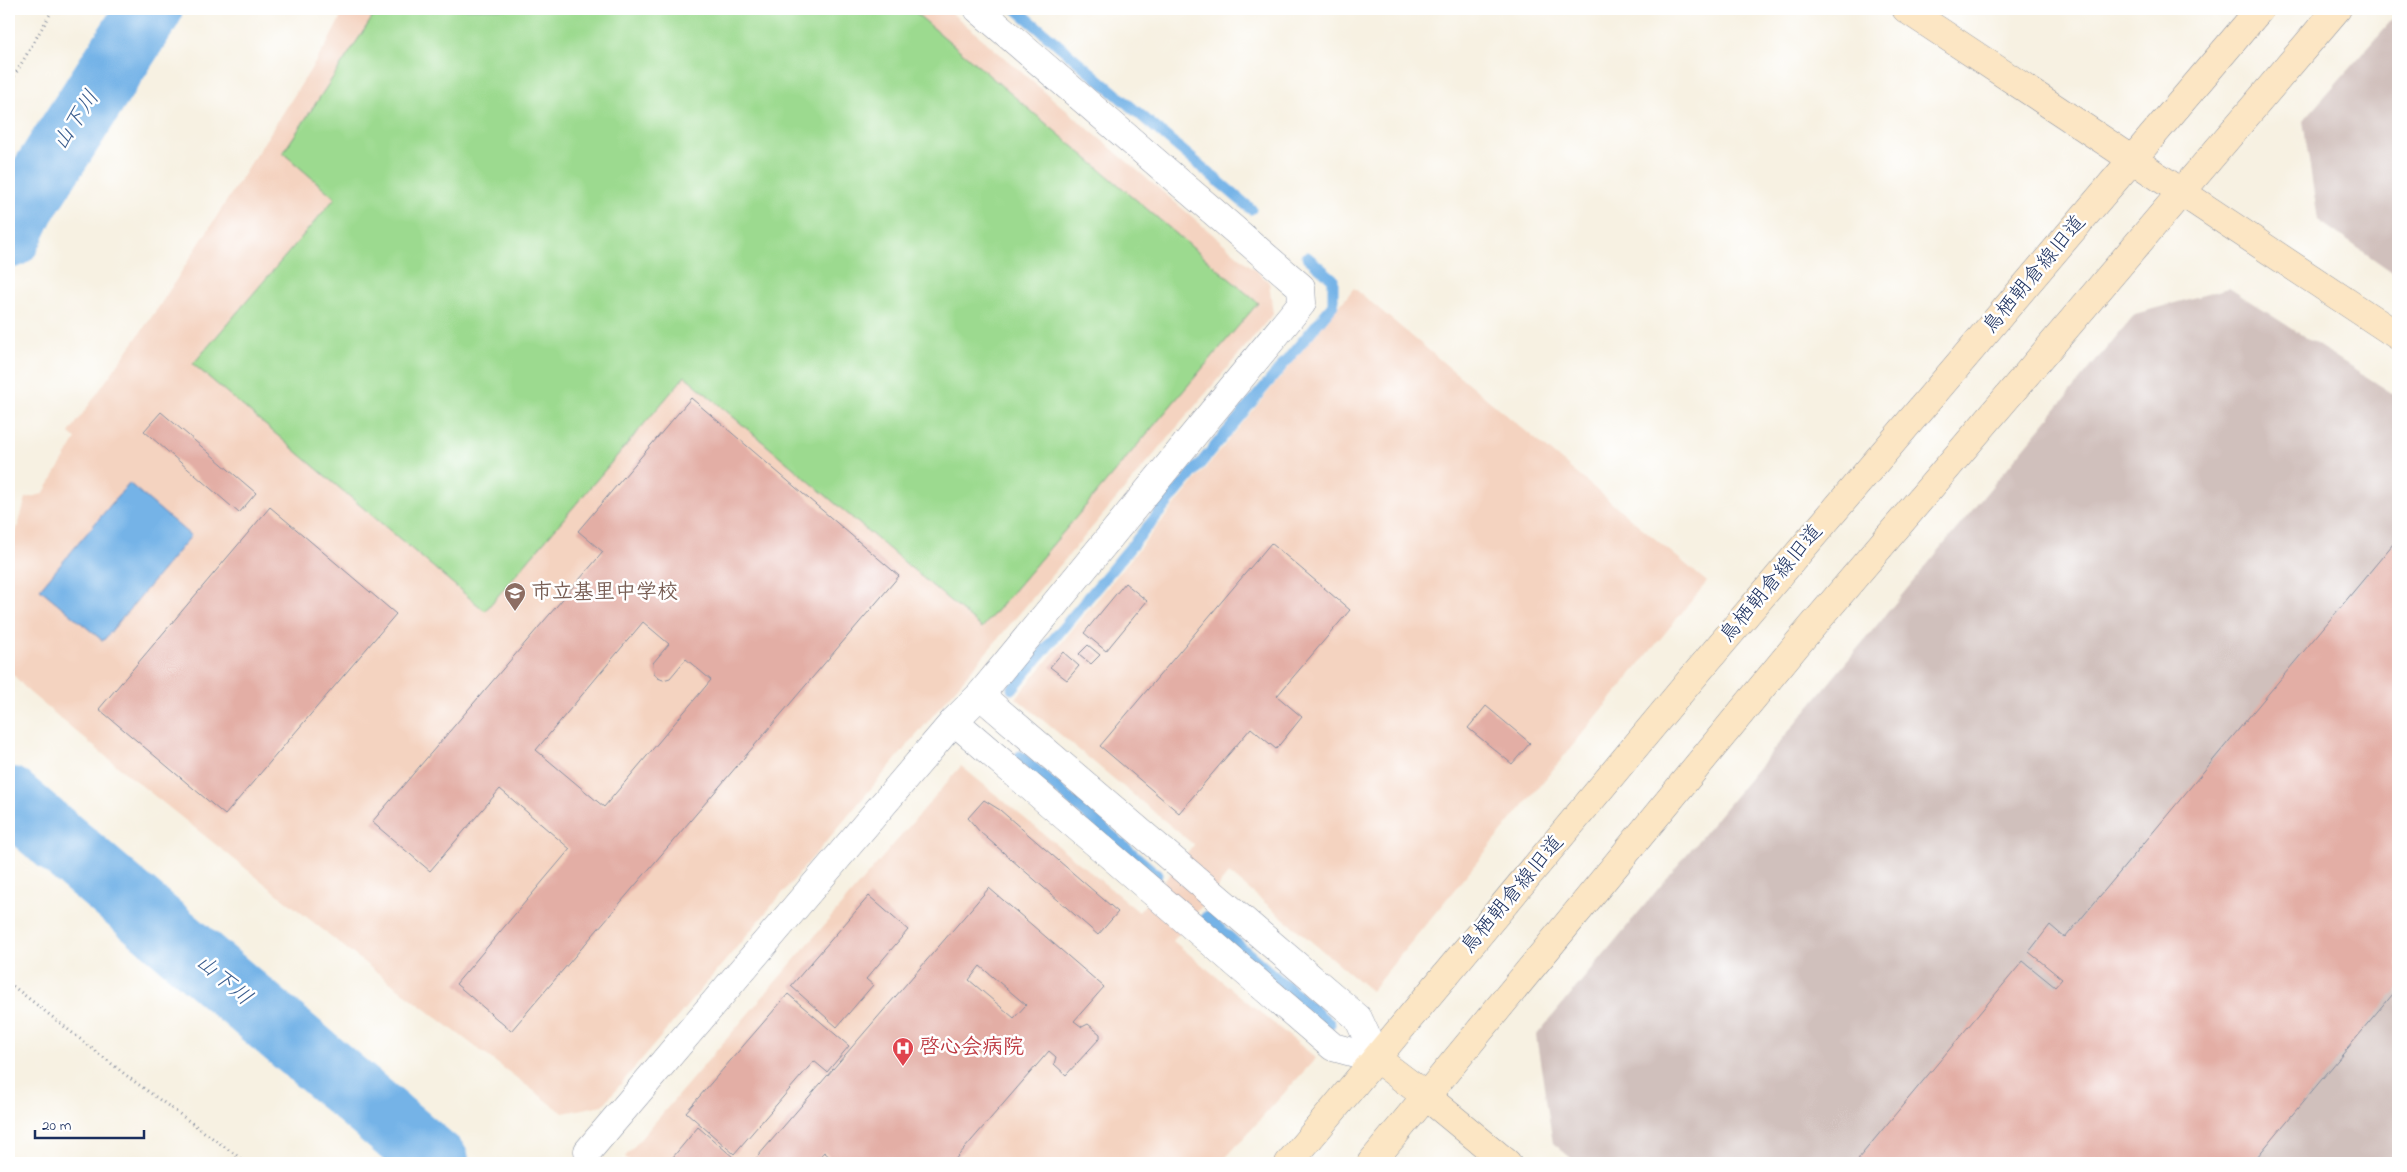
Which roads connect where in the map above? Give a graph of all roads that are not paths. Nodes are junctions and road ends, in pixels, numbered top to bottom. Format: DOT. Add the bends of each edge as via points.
graph roads {
  1 [pos="978,9"];
  2 [pos="1906,9"];
  3 [pos="2260,9"];
  4 [pos="2336,9"];
  5 [pos="2132,160"];
  6 [pos="2180,191"];
  7 [pos="2398,336"];
  8 [pos="980,695"];
  9 [pos="954,721"];
  10 [pos="1377,1059"];
  11 [pos="1427,1097"];
  12 [pos="588,1151"];
  13 [pos="1289,1163"];
  14 [pos="1371,1163"];
  15 [pos="1507,1163"];
  1 -- 8 [label="street" via="1301,287 1302,303"];
  2 -- 5 [label="street"];
  3 -- 5 [label="street, 鳥栖朝倉線旧道"];
  4 -- 6 [label="street"];
  5 -- 6 [label="street"];
  5 -- 10 [label="street, 鳥栖朝倉線旧道" via="1689,682"];
  6 -- 7 [label="street"];
  6 -- 11 [label="street" via="1798,642"];
  8 -- 9 [label="street"];
  8 -- 10 [label="street" via="1358,1018"];
  9 -- 10 [label="street" via="1333,1047"];
  9 -- 12 [label="street"];
  10 -- 11 [label="street"];
  10 -- 13 [label="street, 鳥栖朝倉線旧道"];
  11 -- 14 [label="street"];
  11 -- 15 [label="street"];
}
